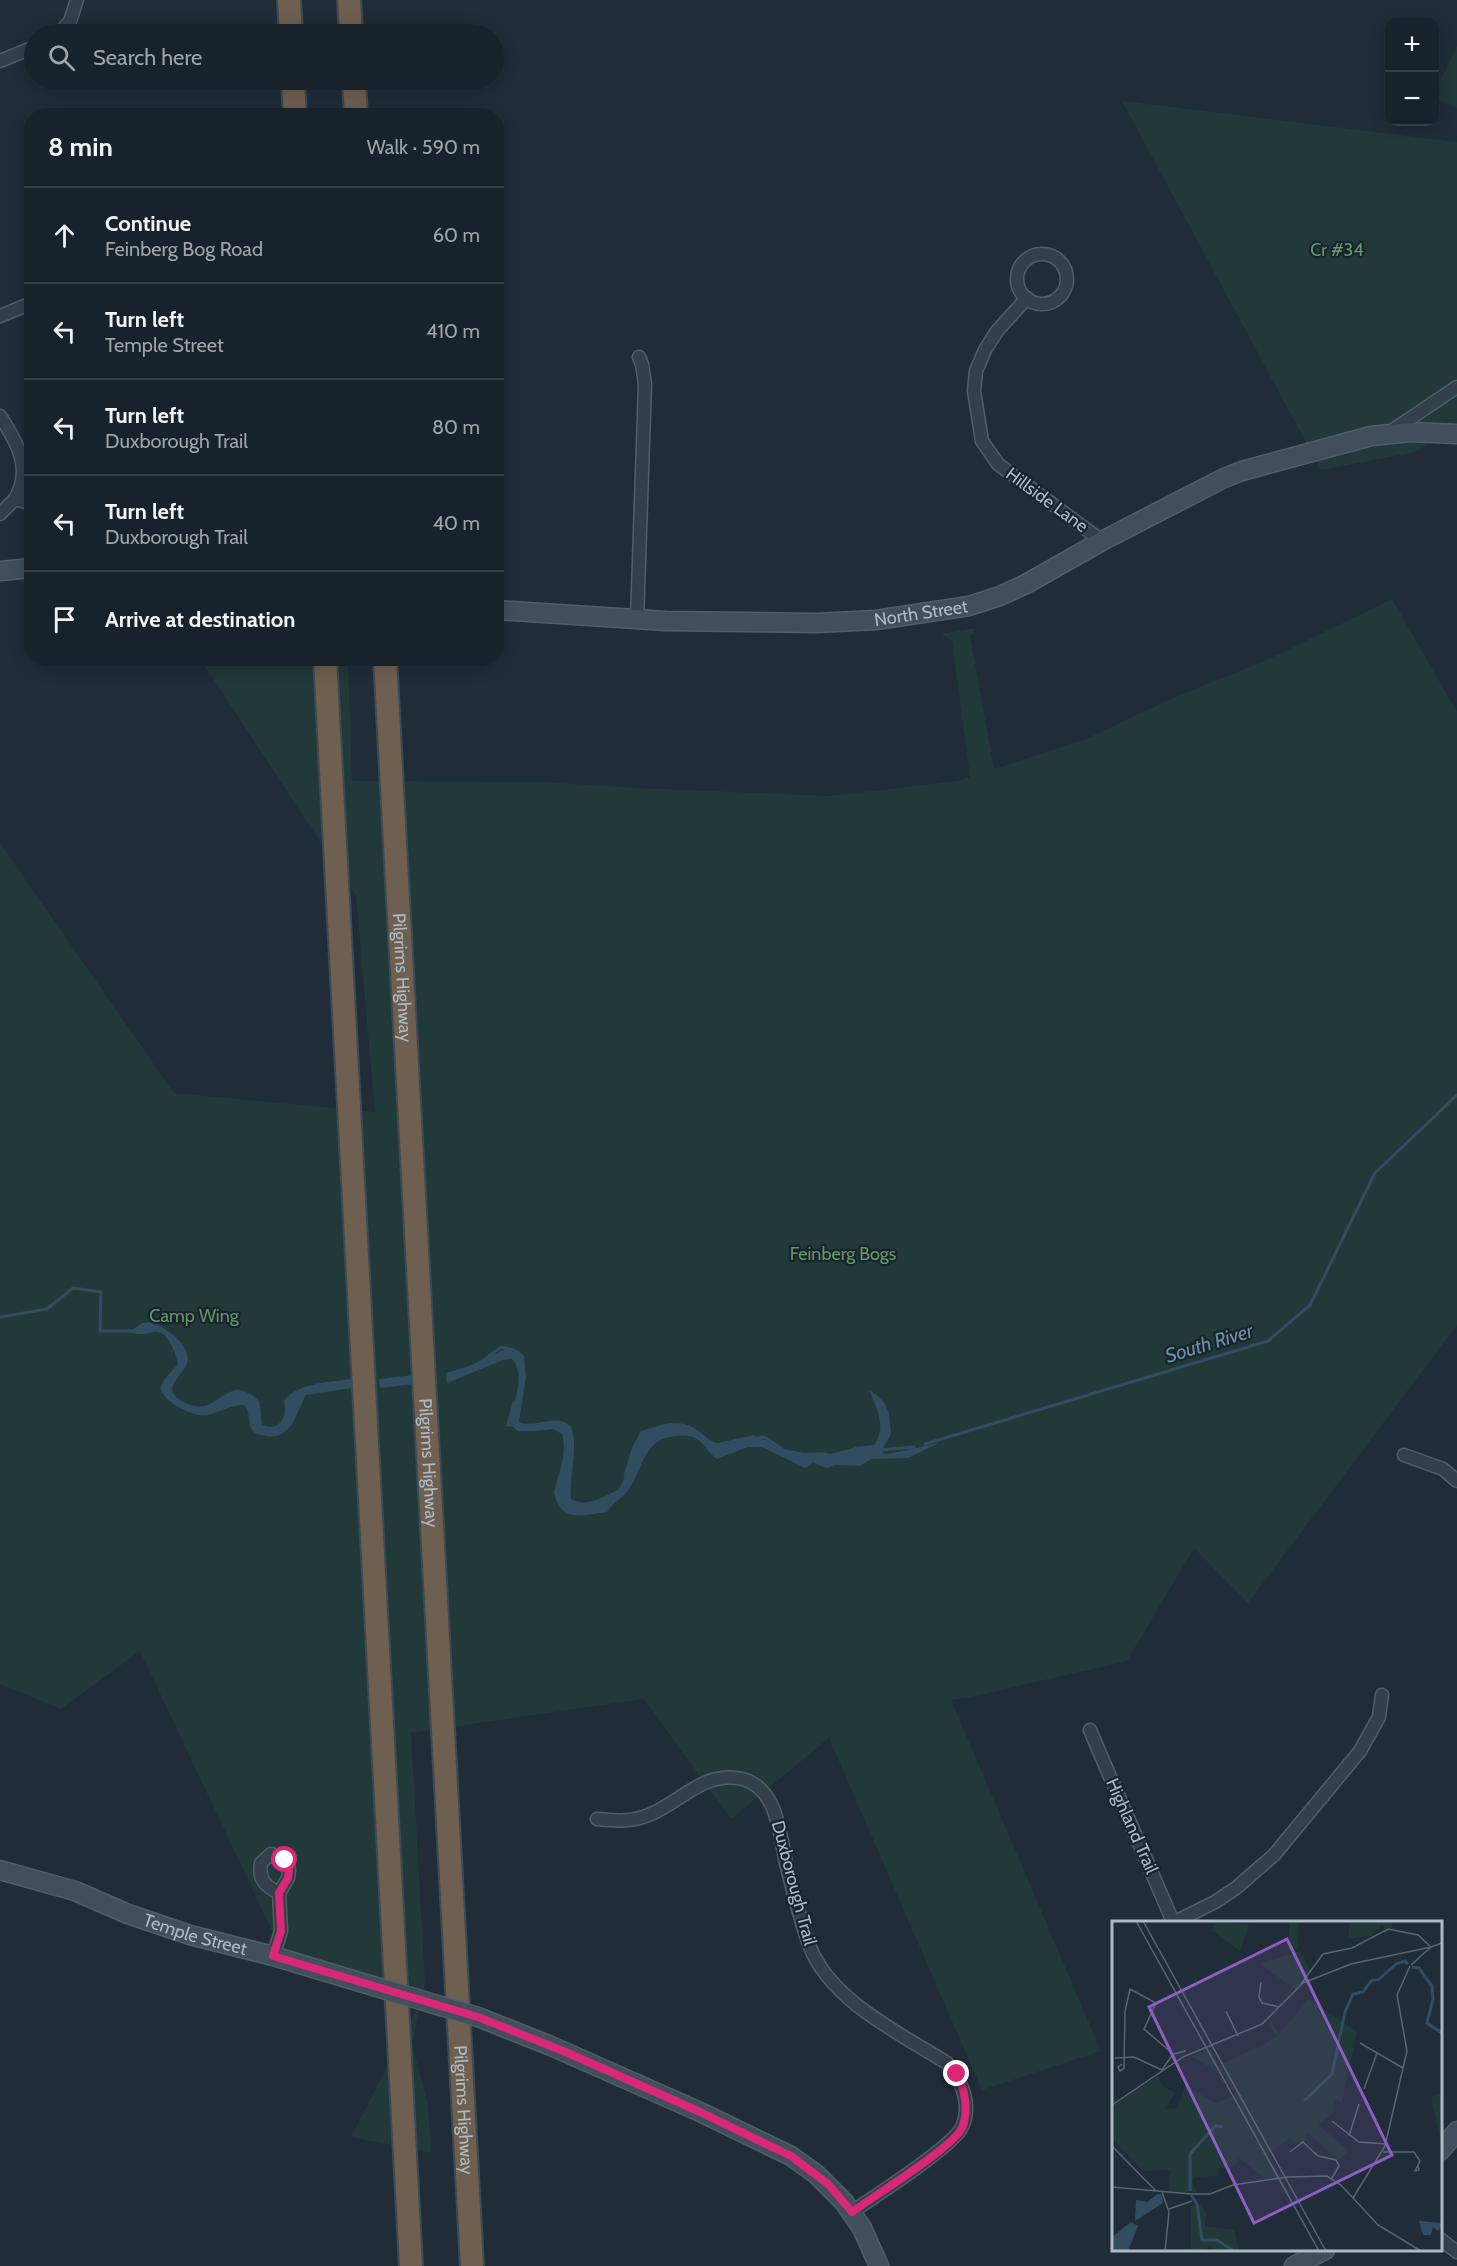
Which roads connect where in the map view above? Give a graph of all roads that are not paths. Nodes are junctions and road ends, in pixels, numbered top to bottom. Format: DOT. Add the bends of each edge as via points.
graph roads {
  1 [pos="76,0"];
  2 [pos="289,0"];
  3 [pos="349,0"];
  4 [pos="67,24"];
  5 [pos="290,24"];
  6 [pos="350,24"];
  7 [pos="24,51"];
  8 [pos="0,61"];
  9 [pos="294,90"];
  10 [pos="355,90"];
  11 [pos="295,108"];
  12 [pos="356,108"];
  13 [pos="1027,298"];
  14 [pos="24,306"];
  15 [pos="0,316"];
  16 [pos="639,357"];
  17 [pos="1457,387"];
  18 [pos="0,416"];
  19 [pos="1389,433"];
  20 [pos="1457,434"];
  21 [pos="15,499"];
  22 [pos="24,502"];
  23 [pos="0,514"];
  24 [pos="1102,541"];
  25 [pos="24,569"];
  26 [pos="0,571"];
  27 [pos="504,611"];
  28 [pos="637,620"];
  29 [pos="325,666"];
  30 [pos="385,666"];
  31 [pos="1404,1455"];
  32 [pos="1457,1481"];
  33 [pos="1382,1695"];
  34 [pos="1090,1730"];
  35 [pos="597,1819"];
  36 [pos="0,1870"];
  37 [pos="279,1893"];
  38 [pos="1173,1921"];
  39 [pos="1178,1921"];
  40 [pos="273,1956"];
  41 [pos="852,2212"];
  42 [pos="1442,2241"];
  43 [pos="1323,2251"];
  44 [pos="1457,2252"];
  45 [pos="411,2266"];
  46 [pos="472,2266"];
  47 [pos="879,2266"];
  48 [pos="1294,2266"];
  1 -- 4 [label="street"];
  2 -- 5 [label="highway"];
  3 -- 6 [label="highway"];
  7 -- 8 [label="street"];
  9 -- 11 [label="highway"];
  10 -- 12 [label="highway"];
  13 -- 13 [label="street" via="1019,288 1017,275 1023,263 1033,255 1046,254 1058,259 1066,269 1068,282 1062,294 1052,302 1039,304"];
  13 -- 24 [label="street, Hillside Lane" via="997,331 976,371 976,415 982,441 998,464"];
  14 -- 15 [label="street"];
  16 -- 28 [label="street" via="645,384"];
  17 -- 19 [label="street"];
  18 -- 21 [label="street" via="15,440 24,467"];
  19 -- 20 [label="street, North Street"];
  19 -- 24 [label="street, North Street" via="1311,451 1224,478"];
  21 -- 22 [label="street"];
  21 -- 23 [label="street"];
  24 -- 28 [label="street, North Street" via="1013,591 960,607 895,618 836,622"];
  25 -- 26 [label="street"];
  27 -- 28 [label="street, North Street"];
  29 -- 45 [label="highway"];
  30 -- 46 [label="highway, Pilgrims Highway"];
  31 -- 32 [label="street" via="1443,1469"];
  33 -- 39 [label="street" via="1379,1717 1360,1751 1274,1855 1236,1888"];
  34 -- 38 [label="street, Highland Trail"];
  35 -- 41 [label="street, Duxborough Trail" via="621,1821 641,1817 719,1778 750,1781 765,1796 778,1822 802,1921 824,1971 852,2000 947,2063 957,2074 965,2108 961,2129 955,2137"];
  36 -- 40 [label="street, Temple Street" via="75,1892 190,1935"];
  37 -- 40 [label="street" via="281,1931"];
  40 -- 41 [label="street, Temple Street, bridge" via="478,2017 568,2053 776,2148 816,2174"];
  41 -- 47 [label="street, Temple Street"];
  42 -- 44 [label="street"];
  43 -- 48 [label="street"];
}
